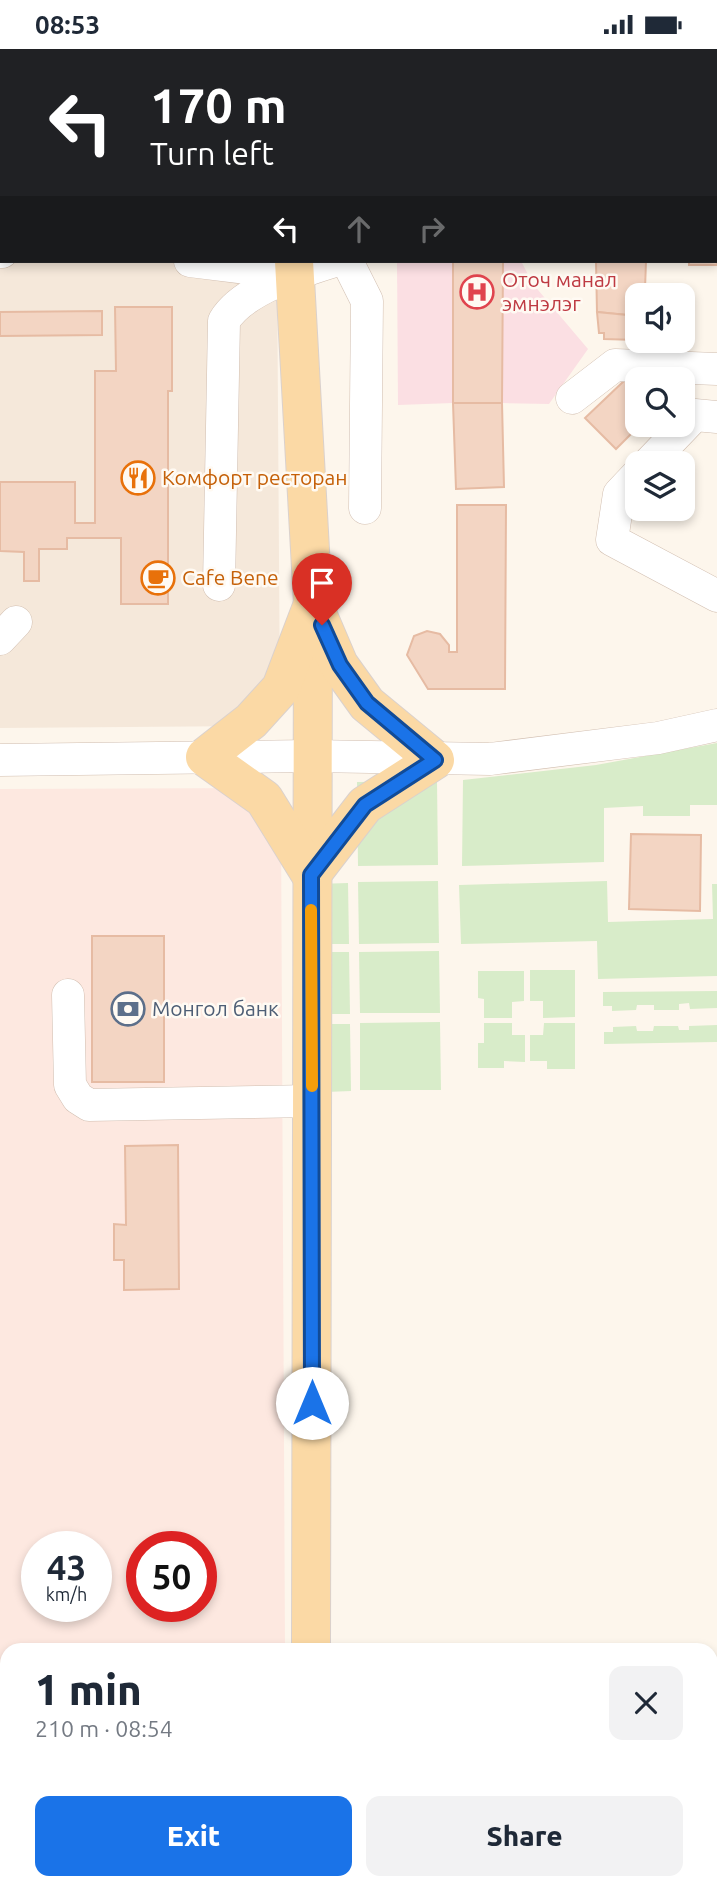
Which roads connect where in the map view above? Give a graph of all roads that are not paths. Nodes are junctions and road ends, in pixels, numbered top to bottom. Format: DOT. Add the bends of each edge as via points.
graph roads {
  1 [pos="225,263"];
  2 [pos="321,263"];
  3 [pos="348,263"];
  4 [pos="294,267"];
  5 [pos="717,369"];
  6 [pos="572,398"];
  7 [pos="717,417"];
  8 [pos="660,451"];
  9 [pos="625,488"];
  10 [pos="365,508"];
  11 [pos="219,585"];
  12 [pos="717,596"];
  13 [pos="313,604"];
  14 [pos="717,725"];
  15 [pos="311,756"];
  16 [pos="205,757"];
  17 [pos="0,759"];
  18 [pos="435,760"];
  19 [pos="311,875"];
  20 [pos="68,995"];
  21 [pos="312,1101"];
  22 [pos="311,1643"];
  1 -- 4 [label="street"];
  2 -- 4 [label="street"];
  3 -- 10 [label="street" via="367,301"];
  4 -- 11 [label="street" via="231,309 224,321"];
  4 -- 13 [label="main road"];
  5 -- 6 [label="street" via="615,365"];
  7 -- 8 [label="street" via="695,415"];
  9 -- 12 [label="street" via="619,494 612,540"];
  13 -- 15 [label="main road"];
  13 -- 16 [label="main road" via="281,688 251,721"];
  13 -- 18 [label="main road" via="340,665 367,703"];
  14 -- 18 [label="street" via="658,738 516,756"];
  15 -- 16 [label="street"];
  15 -- 18 [label="street"];
  15 -- 19 [label="main road"];
  16 -- 17 [label="street"];
  16 -- 19 [label="main road" via="264,799"];
  18 -- 19 [label="main road" via="365,805"];
  19 -- 21 [label="main road"];
  20 -- 21 [label="street" via="70,1084 89,1105"];
  21 -- 22 [label="main road"];
}
